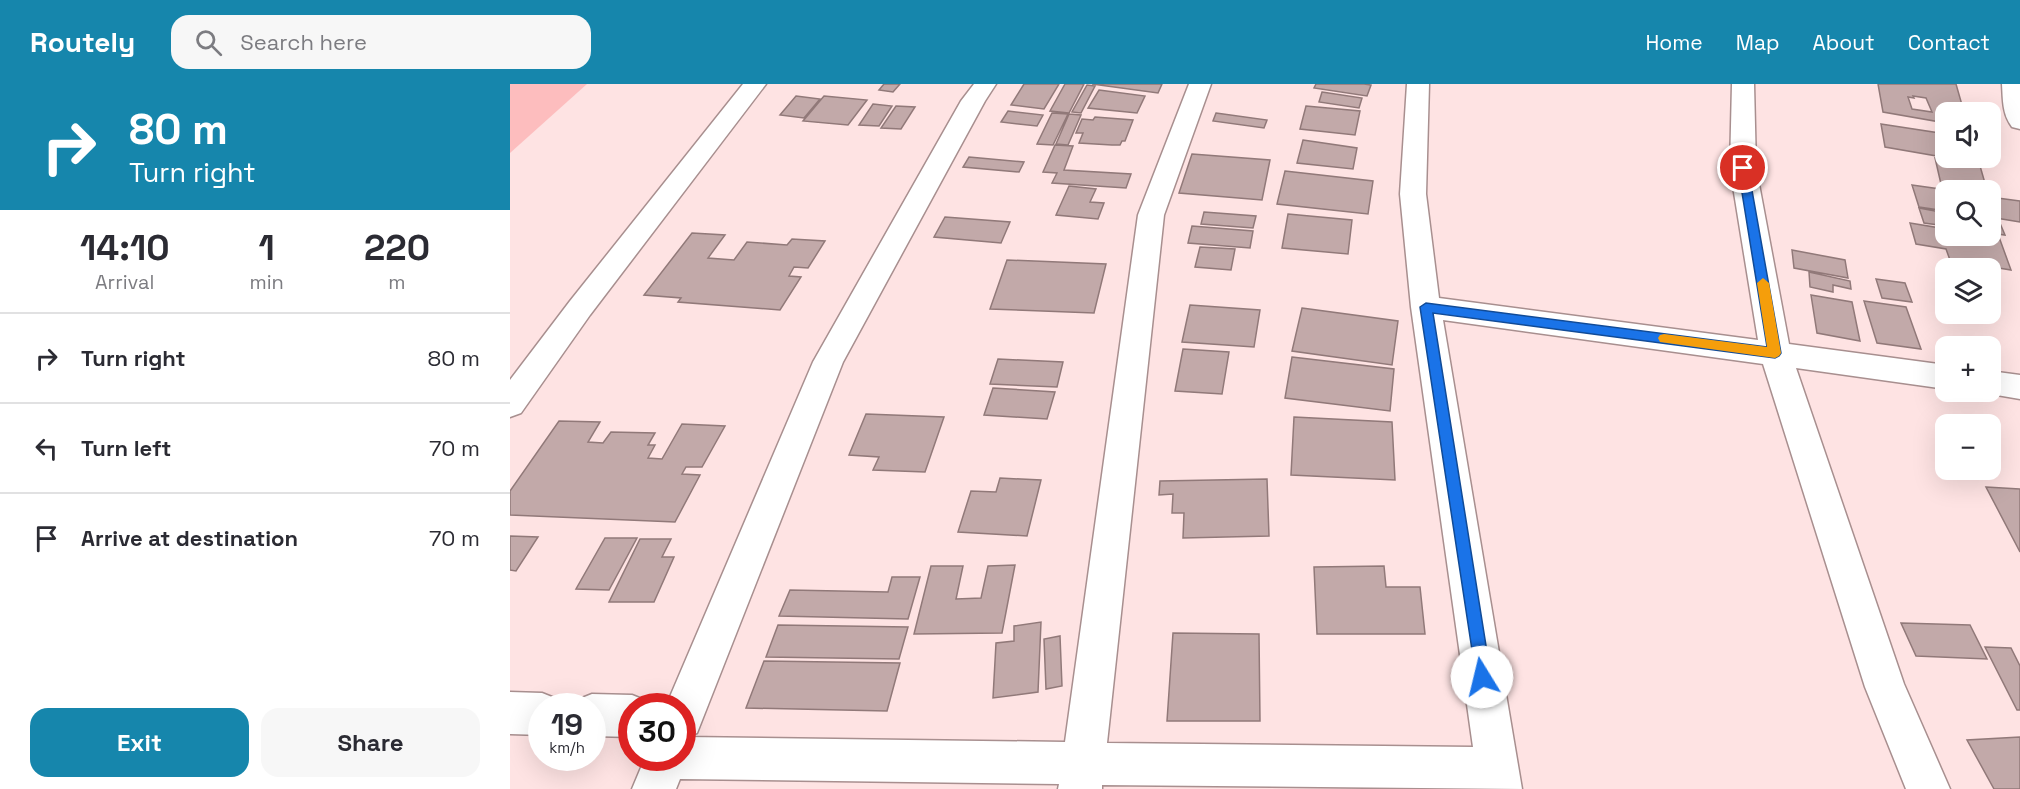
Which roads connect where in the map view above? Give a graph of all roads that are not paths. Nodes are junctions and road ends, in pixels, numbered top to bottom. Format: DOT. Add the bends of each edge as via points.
graph roads {
  1 [pos="755,84"];
  2 [pos="985,84"];
  3 [pos="1200,84"];
  4 [pos="1418,84"];
  5 [pos="1743,84"];
  6 [pos="2013,84"];
  7 [pos="2020,122"];
  8 [pos="1426,307"];
  9 [pos="1775,353"];
  10 [pos="1935,375"];
  11 [pos="2001,384"];
  12 [pos="2020,387"];
  13 [pos="510,404"];
  14 [pos="693,693"];
  15 [pos="510,713"];
  16 [pos="528,714"];
  17 [pos="696,759"];
  18 [pos="661,771"];
  19 [pos="1081,776"];
  20 [pos="1498,779"];
  21 [pos="654,789"];
  22 [pos="1928,789"];
  1 -- 13 [label="street"];
  2 -- 14 [label="street" via="828,362"];
  3 -- 19 [label="street" via="1151,215"];
  4 -- 8 [label="street" via="1413,194"];
  5 -- 9 [label="street" via="1743,168"];
  6 -- 7 [label="street"];
  8 -- 9 [label="street"];
  8 -- 20 [label="street"];
  9 -- 10 [label="street"];
  9 -- 22 [label="street" via="1886,687"];
  11 -- 12 [label="street"];
  15 -- 16 [label="street"];
  17 -- 19 [label="street"];
  18 -- 21 [label="street"];
  19 -- 20 [label="street"];
}
